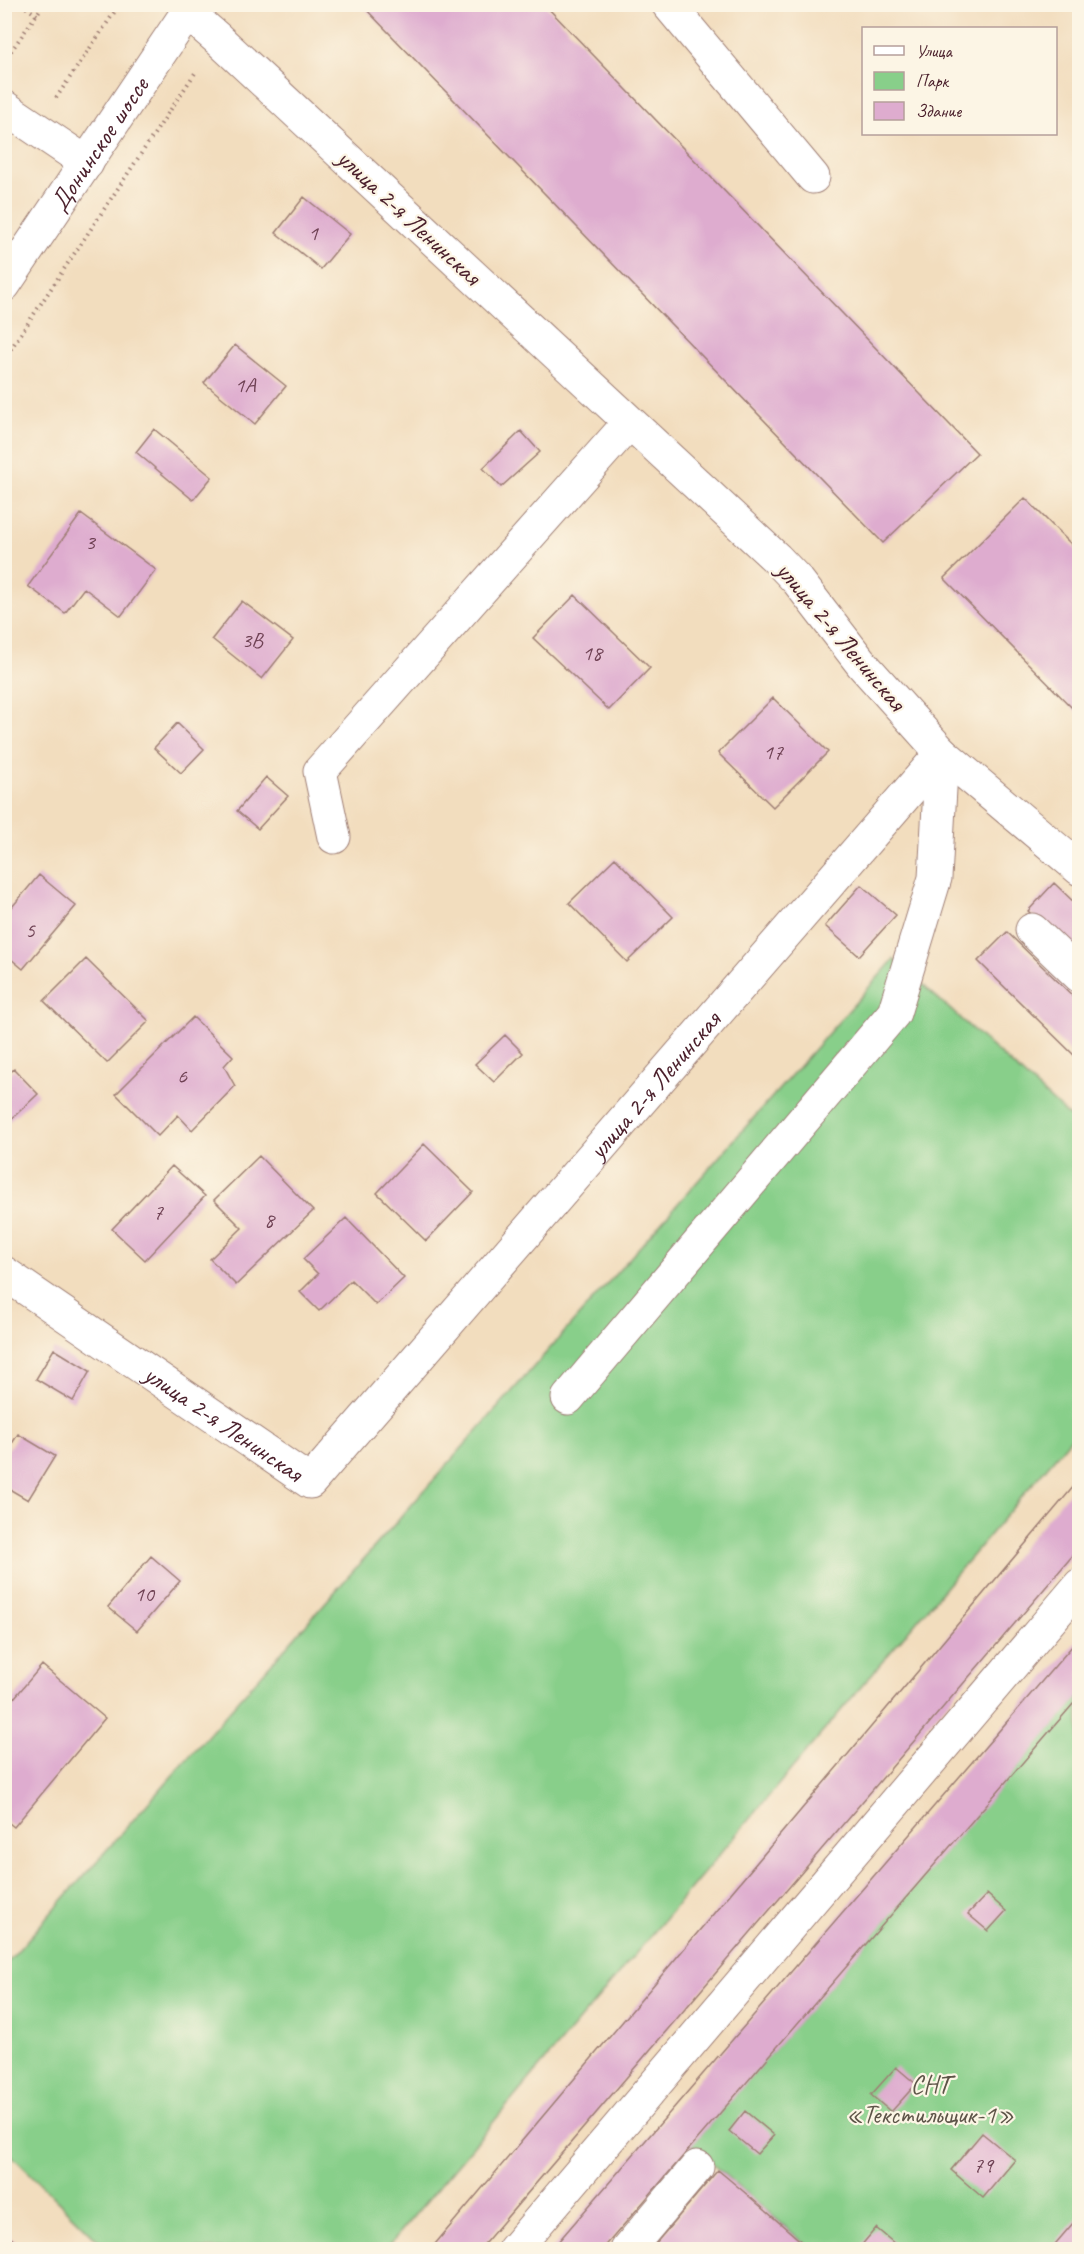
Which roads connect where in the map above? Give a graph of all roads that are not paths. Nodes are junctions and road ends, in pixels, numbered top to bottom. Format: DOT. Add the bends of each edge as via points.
graph roads {
  1 [pos="668,4"];
  2 [pos="191,9"];
  3 [pos="4,107"];
  4 [pos="87,163"];
  5 [pos="813,177"];
  6 [pos="4,285"];
  7 [pos="629,423"];
  8 [pos="942,753"];
  9 [pos="334,837"];
  10 [pos="1080,869"];
  11 [pos="1032,930"];
  12 [pos="1080,976"];
  13 [pos="4,1273"];
  14 [pos="568,1398"];
  15 [pos="1080,1585"];
  16 [pos="697,2167"];
  17 [pos="514,2250"];
  18 [pos="627,2250"];
  1 -- 5 [label="street"];
  2 -- 4 [label="street, Донинское шоссе"];
  2 -- 7 [label="street, улица 2-я Ленинская" via="218,39"];
  3 -- 4 [label="street"];
  4 -- 6 [label="street, Донинское шоссе"];
  7 -- 8 [label="street, улица 2-я Ленинская" via="798,581 862,664"];
  7 -- 9 [label="street" via="320,771"];
  8 -- 10 [label="street"];
  8 -- 13 [label="street, улица 2-я Ленинская" via="310,1482"];
  8 -- 14 [label="street" via="935,878 894,1013"];
  11 -- 12 [label="street"];
  15 -- 17 [label="street"];
  16 -- 18 [label="street"];
}
